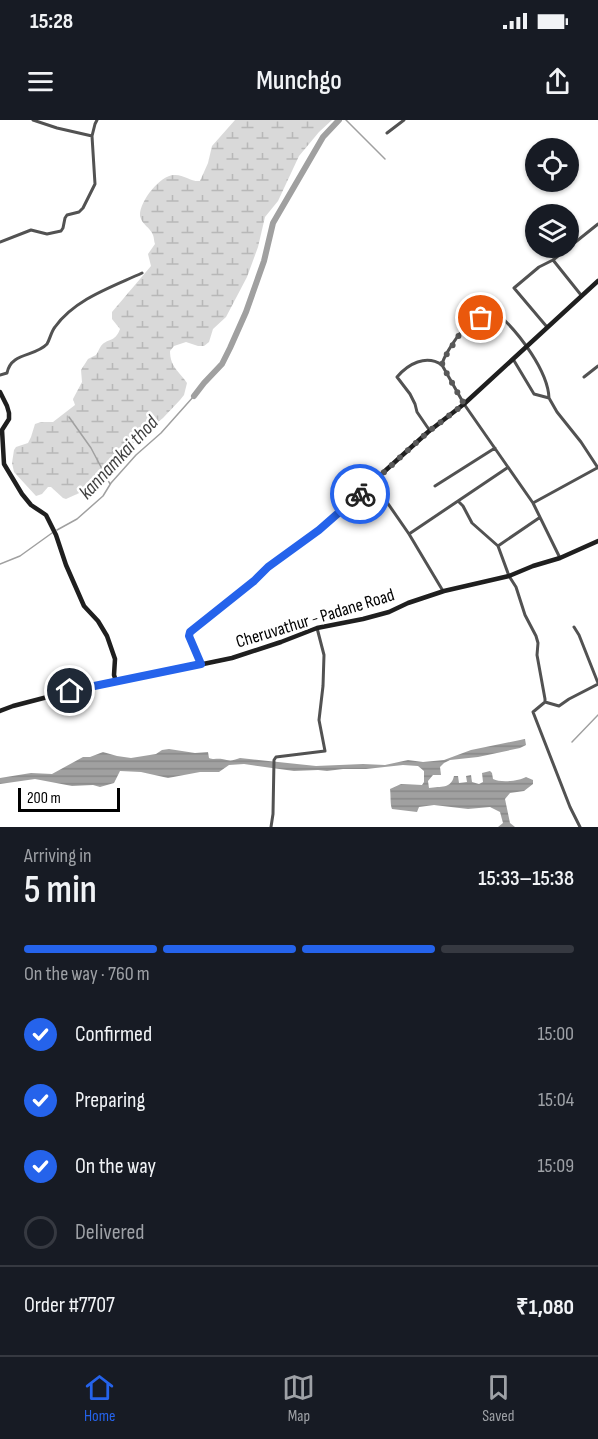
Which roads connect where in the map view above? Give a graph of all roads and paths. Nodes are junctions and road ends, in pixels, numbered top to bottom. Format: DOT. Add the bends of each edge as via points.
graph roads {
  1 [pos="33,120"];
  2 [pos="97,120"];
  3 [pos="404,120"];
  4 [pos="387,133"];
  5 [pos="92,136"];
  6 [pos="598,224"];
  7 [pos="0,242"];
  8 [pos="553,260"];
  9 [pos="142,273"];
  10 [pos="598,281"];
  11 [pos="582,295"];
  12 [pos="547,327"];
  13 [pos="526,347"];
  14 [pos="513,359"];
  15 [pos="442,365"];
  16 [pos="598,366"];
  17 [pos="0,375"];
  18 [pos="584,377"];
  19 [pos="0,392"];
  20 [pos="549,398"];
  21 [pos="464,404"];
  22 [pos="430,431"];
  23 [pos="2,443"];
  24 [pos="495,448"];
  25 [pos="507,468"];
  26 [pos="598,468"];
  27 [pos="373,482"];
  28 [pos="435,486"];
  29 [pos="458,501"];
  30 [pos="533,503"];
  31 [pos="539,518"];
  32 [pos="410,534"];
  33 [pos="598,542"];
  34 [pos="498,546"];
  35 [pos="560,558"];
  36 [pos="509,576"];
  37 [pos="444,591"];
  38 [pos="574,627"];
  39 [pos="317,628"];
  40 [pos="201,664"];
  41 [pos="116,681"];
  42 [pos="598,684"];
  43 [pos="544,702"];
  44 [pos="0,711"];
  45 [pos="271,827"];
  46 [pos="580,827"];
  1 -- 5 [label="street"];
  2 -- 5 [label="street"];
  3 -- 4 [label="street"];
  5 -- 7 [label="street" via="95,184 83,208 67,215 62,231 47,234 31,230"];
  6 -- 8 [label="street"];
  8 -- 11 [label="street"];
  8 -- 12 [label="street" via="513,288"];
  9 -- 17 [label="street" via="85,300 64,316 47,343 16,359 7,373"];
  10 -- 11 [label="street"];
  11 -- 12 [label="street"];
  12 -- 13 [label="street"];
  13 -- 14 [label="street"];
  13 -- 15 [label="street" via="496,315 465,326"];
  13 -- 20 [label="street" via="537,361"];
  14 -- 20 [label="street" via="534,394"];
  14 -- 21 [label="street"];
  15 -- 21 [label="street"];
  15 -- 22 [label="street" via="422,360 397,377"];
  16 -- 18 [label="street"];
  19 -- 23 [label="street" via="9,413"];
  20 -- 26 [label="street"];
  21 -- 22 [label="street"];
  21 -- 24 [label="street"];
  22 -- 27 [label="street"];
  23 -- 41 [label="street" via="7,471 22,494 46,515 84,606 107,636 115,659"];
  24 -- 25 [label="street"];
  24 -- 28 [label="street"];
  25 -- 29 [label="street"];
  25 -- 30 [label="street"];
  26 -- 30 [label="street"];
  27 -- 32 [label="street"];
  27 -- 40 [label="street" via="190,632"];
  29 -- 32 [label="street"];
  29 -- 34 [label="street" via="472,524"];
  30 -- 31 [label="street"];
  31 -- 34 [label="street"];
  31 -- 35 [label="street"];
  32 -- 37 [label="street"];
  33 -- 35 [label="street, Cheruvathur - Padane Road"];
  34 -- 36 [label="street"];
  35 -- 36 [label="street, Cheruvathur - Padane Road"];
  36 -- 37 [label="street, Cheruvathur - Padane Road"];
  36 -- 43 [label="street" via="538,643"];
  37 -- 39 [label="street, Cheruvathur - Padane Road" via="389,612"];
  38 -- 42 [label="street"];
  39 -- 40 [label="street, Cheruvathur - Padane Road" via="258,650"];
  39 -- 45 [label="street" via="324,655 319,720 325,751 278,756 274,760"];
  40 -- 41 [label="street, Cheruvathur - Padane Road"];
  41 -- 44 [label="street, Cheruvathur - Padane Road"];
  42 -- 43 [label="street" via="562,705"];
  43 -- 46 [label="street" via="533,712"];
}
